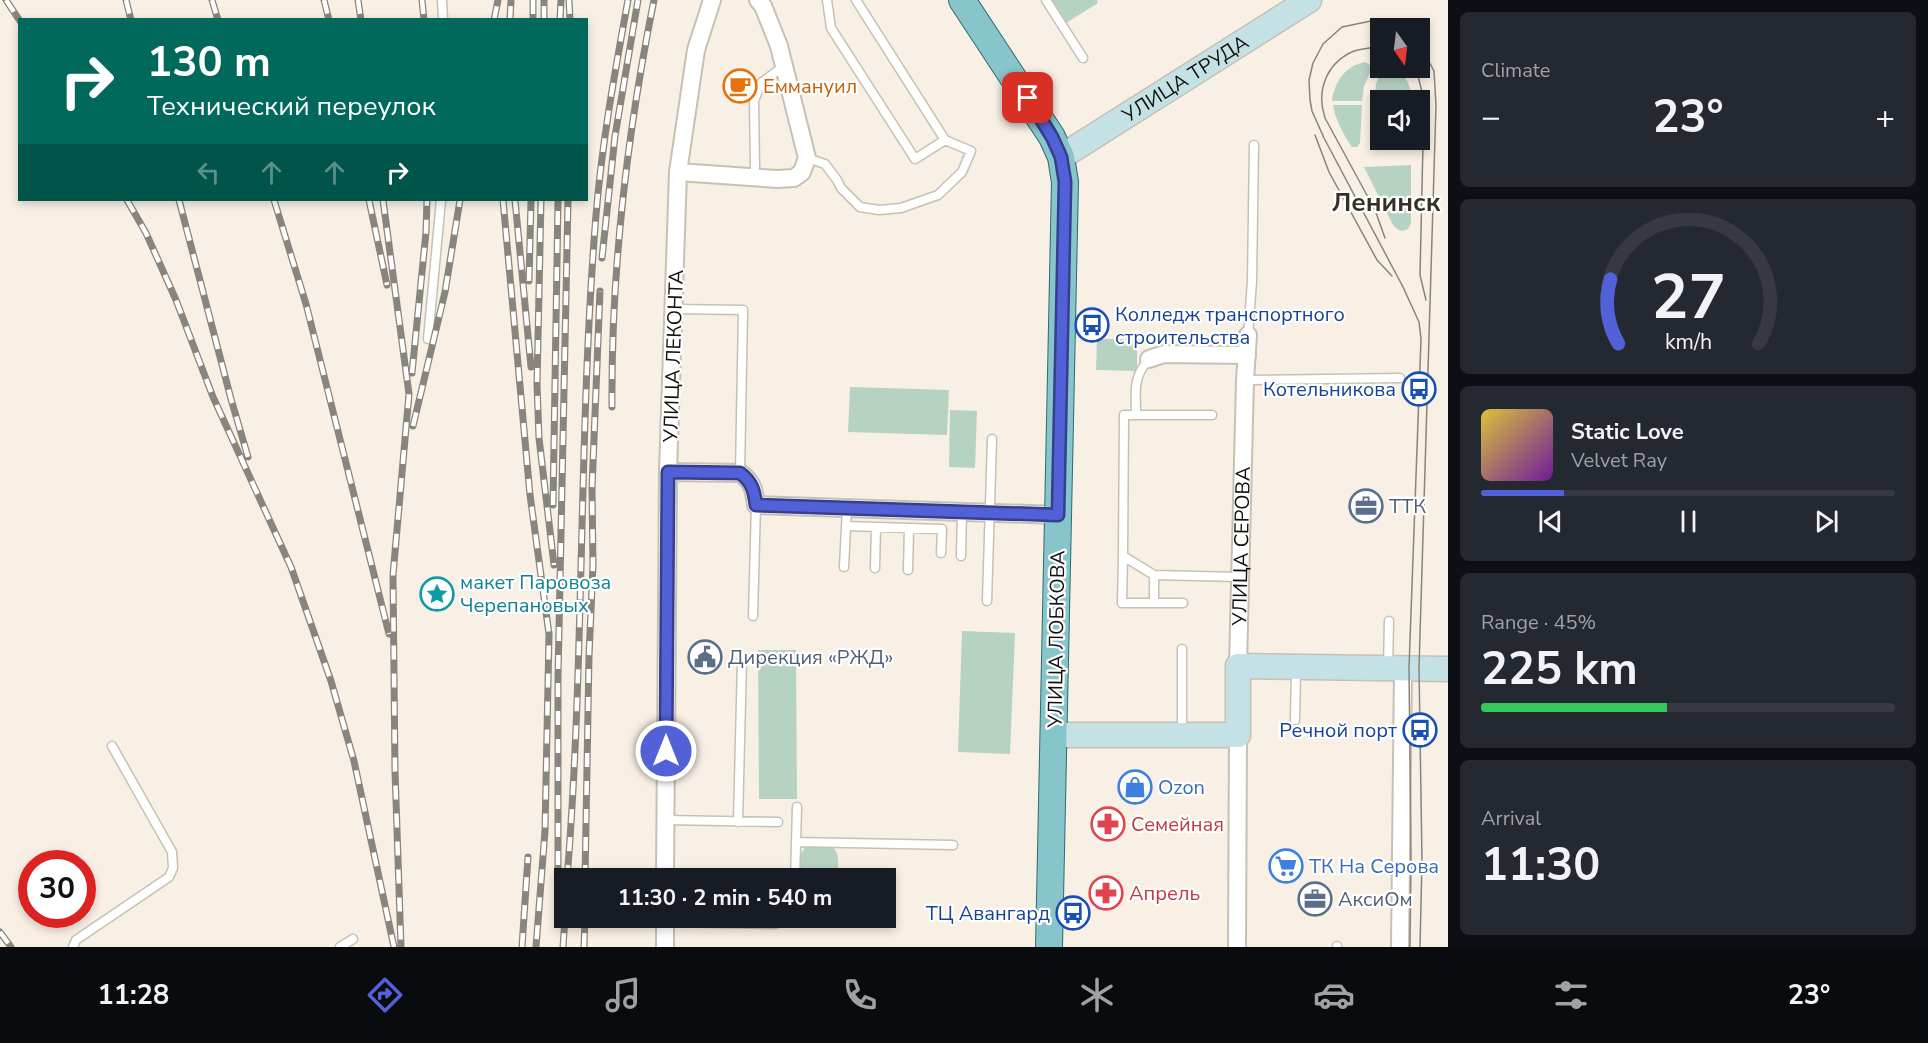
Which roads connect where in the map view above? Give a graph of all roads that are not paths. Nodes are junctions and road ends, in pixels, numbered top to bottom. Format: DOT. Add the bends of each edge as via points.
graph roads {
  1 [pos="442,0"];
  2 [pos="712,0"];
  3 [pos="827,0"];
  4 [pos="856,0"];
  5 [pos="962,0"];
  6 [pos="1046,0"];
  7 [pos="1309,0"];
  8 [pos="765,2"];
  9 [pos="443,18"];
  10 [pos="1083,58"];
  11 [pos="784,66"];
  12 [pos="945,140"];
  13 [pos="1254,145"];
  14 [pos="1061,157"];
  15 [pos="807,158"];
  16 [pos="679,164"];
  17 [pos="753,177"];
  18 [pos="441,201"];
  19 [pos="675,309"];
  20 [pos="1248,335"];
  21 [pos="428,339"];
  22 [pos="1246,355"];
  23 [pos="1149,359"];
  24 [pos="1400,378"];
  25 [pos="1245,380"];
  26 [pos="1136,415"];
  27 [pos="1212,415"];
  28 [pos="992,439"];
  29 [pos="668,472"];
  30 [pos="740,473"];
  31 [pos="756,505"];
  32 [pos="847,508"];
  33 [pos="962,511"];
  34 [pos="990,512"];
  35 [pos="1058,515"];
  36 [pos="846,526"];
  37 [pos="876,527"];
  38 [pos="909,528"];
  39 [pos="941,553"];
  40 [pos="961,556"];
  41 [pos="1123,556"];
  42 [pos="844,567"];
  43 [pos="875,568"];
  44 [pos="908,570"];
  45 [pos="1154,575"];
  46 [pos="1239,578"];
  47 [pos="987,601"];
  48 [pos="1154,603"];
  49 [pos="1183,603"];
  50 [pos="753,616"];
  51 [pos="1389,621"];
  52 [pos="1182,649"];
  53 [pos="742,660"];
  54 [pos="1238,666"];
  55 [pos="1296,667"];
  56 [pos="1396,668"];
  57 [pos="1448,669"];
  58 [pos="1295,720"];
  59 [pos="1055,735"];
  60 [pos="1182,735"];
  61 [pos="1238,735"];
  62 [pos="112,746"];
  63 [pos="797,807"];
  64 [pos="665,820"];
  65 [pos="738,822"];
  66 [pos="778,822"];
  67 [pos="796,842"];
  68 [pos="953,845"];
  69 [pos="665,868"];
  70 [pos="795,868"];
  71 [pos="665,928"];
  72 [pos="353,939"];
  73 [pos="73,947"];
  74 [pos="340,947"];
  75 [pos="665,947"];
  76 [pos="1049,947"];
  77 [pos="1238,947"];
  78 [pos="1400,947"];
  1 -- 9 [label="lane"];
  2 -- 16 [label="street, УЛИЦА ЛЕКОНТА" via="696,50"];
  3 -- 12 [label="lane" via="831,28 915,159"];
  4 -- 12 [label="lane"];
  5 -- 14 [label="main road, УЛИЦА ЛОБКОВА" via="1041,118"];
  6 -- 10 [label="lane"];
  7 -- 14 [label="street, УЛИЦА ТРУДА"];
  8 -- 11 [label="street"];
  11 -- 15 [label="street"];
  11 -- 17 [label="lane" via="760,83 754,101"];
  12 -- 15 [label="lane" via="971,151 962,172 938,195 901,208 860,207 825,164"];
  13 -- 20 [label="lane, УЛИЦА СЕРОВА"];
  14 -- 35 [label="main road, УЛИЦА ЛОБКОВА" via="1065,214"];
  15 -- 17 [label="street" via="802,172 794,178"];
  16 -- 17 [label="street"];
  16 -- 19 [label="street, УЛИЦА ЛЕКОНТА"];
  18 -- 21 [label="lane"];
  19 -- 29 [label="street, УЛИЦА ЛЕКОНТА"];
  19 -- 30 [label="lane" via="743,310"];
  20 -- 22 [label="street, УЛИЦА СЕРОВА"];
  22 -- 23 [label="street" via="1164,354"];
  22 -- 25 [label="street, УЛИЦА СЕРОВА"];
  23 -- 26 [label="lane" via="1136,379"];
  24 -- 25 [label="lane"];
  25 -- 46 [label="street, УЛИЦА СЕРОВА"];
  26 -- 27 [label="lane"];
  26 -- 41 [label="lane" via="1124,415"];
  28 -- 34 [label="lane"];
  29 -- 30 [label="street"];
  29 -- 64 [label="street, УЛИЦА ЛЕКОНТА"];
  30 -- 31 [label="street" via="754,487"];
  31 -- 32 [label="street"];
  31 -- 50 [label="lane"];
  32 -- 33 [label="street"];
  32 -- 36 [label="lane"];
  33 -- 34 [label="street"];
  33 -- 40 [label="lane"];
  34 -- 35 [label="street"];
  34 -- 47 [label="lane"];
  35 -- 59 [label="main road, УЛИЦА ЛОБКОВА"];
  36 -- 37 [label="lane"];
  36 -- 42 [label="lane"];
  37 -- 38 [label="lane"];
  37 -- 43 [label="lane"];
  38 -- 39 [label="lane" via="942,529"];
  38 -- 44 [label="lane"];
  41 -- 45 [label="lane"];
  41 -- 48 [label="lane" via="1122,603"];
  45 -- 46 [label="lane"];
  45 -- 48 [label="lane"];
  46 -- 54 [label="street, УЛИЦА СЕРОВА"];
  48 -- 49 [label="lane"];
  51 -- 56 [label="lane"];
  52 -- 60 [label="lane"];
  53 -- 65 [label="lane"];
  54 -- 55 [label="street"];
  54 -- 61 [label="street, УЛИЦА СЕРОВА"];
  55 -- 56 [label="street"];
  55 -- 58 [label="lane"];
  56 -- 57 [label="street"];
  56 -- 78 [label="street"];
  59 -- 60 [label="street"];
  59 -- 76 [label="main road, УЛИЦА ЛОБКОВА"];
  60 -- 61 [label="street"];
  61 -- 77 [label="street, УЛИЦА СЕРОВА"];
  62 -- 73 [label="lane" via="172,852 173,867 169,877 76,940"];
  63 -- 67 [label="lane"];
  64 -- 65 [label="lane"];
  64 -- 69 [label="street, УЛИЦА ЛЕКОНТА"];
  65 -- 66 [label="lane"];
  67 -- 68 [label="lane"];
  67 -- 70 [label="lane"];
  71 -- 75 [label="street"];
  72 -- 74 [label="lane"];
}
